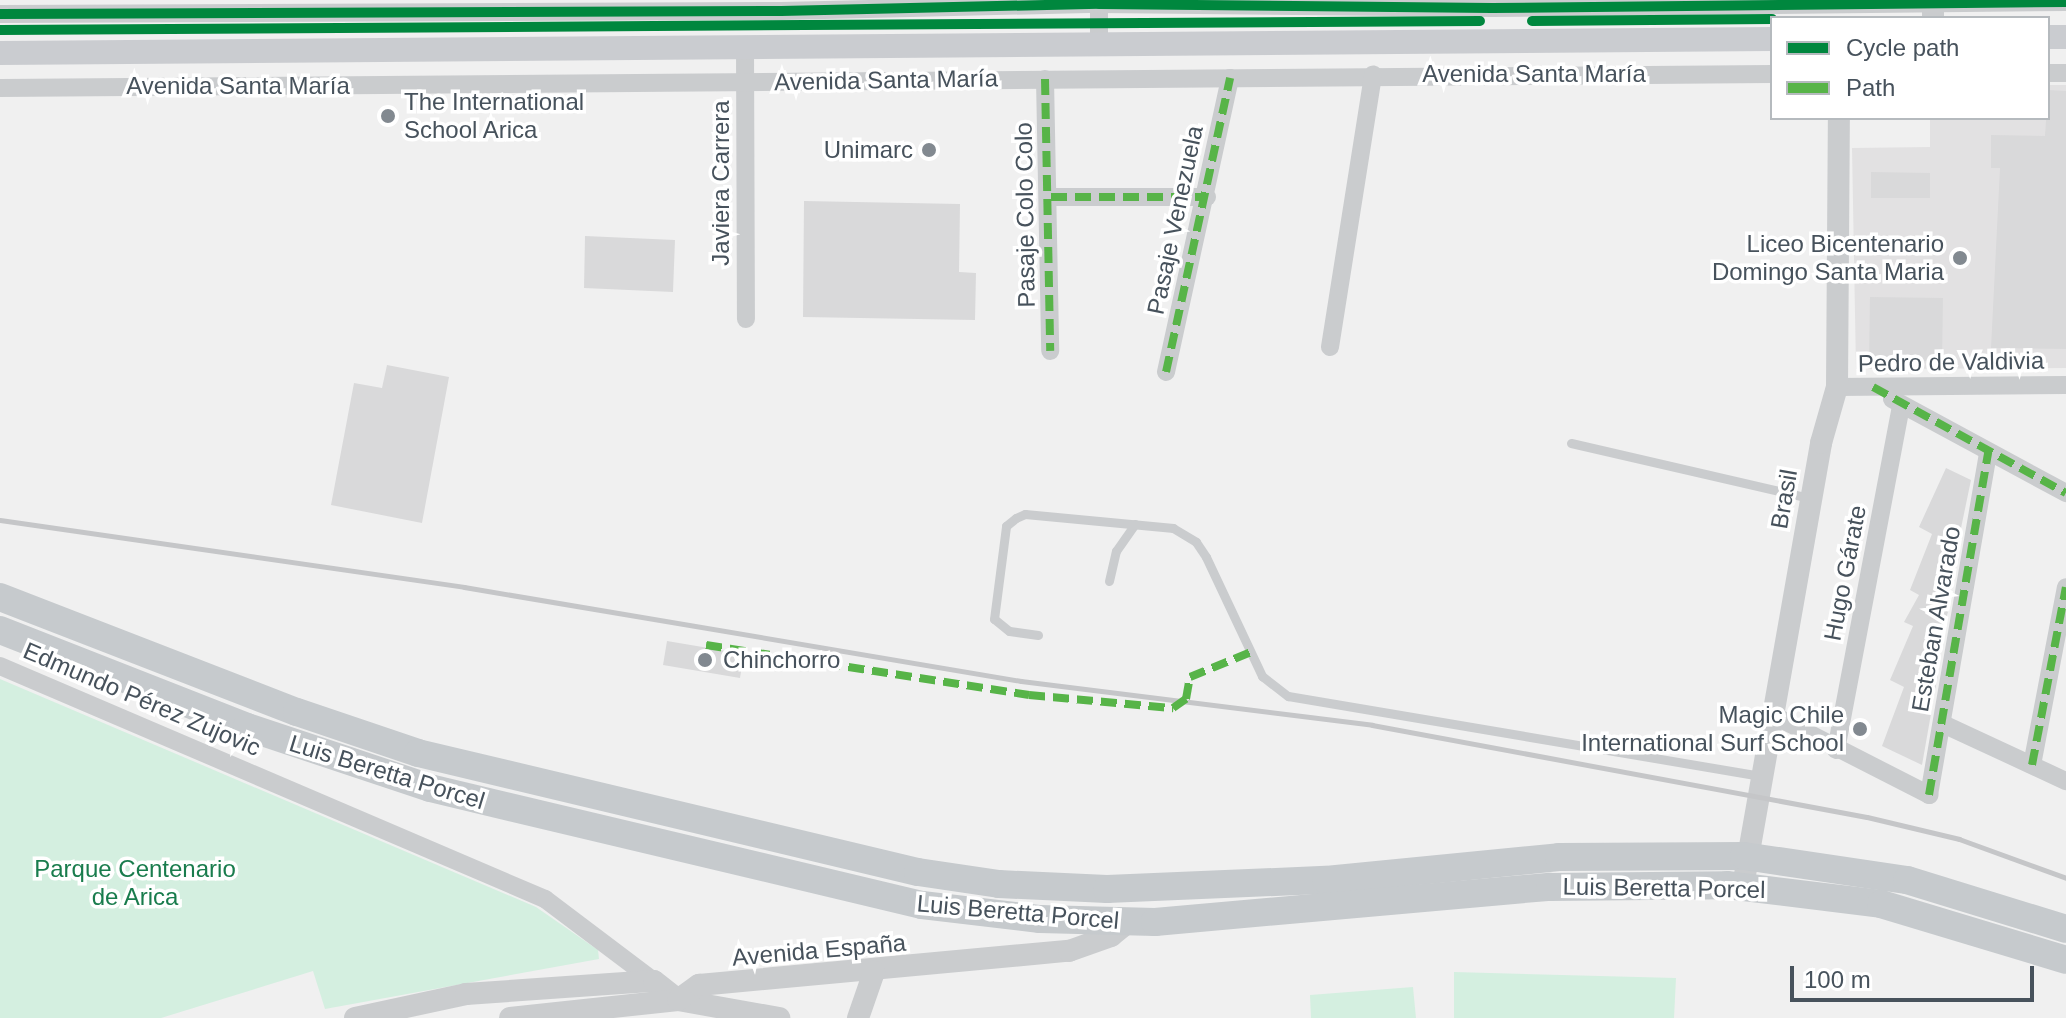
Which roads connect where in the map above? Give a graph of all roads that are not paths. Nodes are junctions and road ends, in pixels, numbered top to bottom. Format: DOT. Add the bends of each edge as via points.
graph roads {
  1 [pos="1099,2"];
  2 [pos="1747,2"];
  3 [pos="1875,2"];
  4 [pos="2066,2"];
  5 [pos="1355,3"];
  6 [pos="1492,4"];
  7 [pos="711,5"];
  8 [pos="781,5"];
  9 [pos="313,7"];
  10 [pos="1933,7"];
  11 [pos="0,14"];
  12 [pos="1770,39"];
  13 [pos="1099,43"];
  14 [pos="745,47"];
  15 [pos="0,53"];
  16 [pos="1373,74"];
  17 [pos="1770,74"];
  18 [pos="1230,78"];
  19 [pos="1045,79"];
  20 [pos="745,82"];
  21 [pos="0,88"];
  22 [pos="1839,120"];
  23 [pos="1051,197"];
  24 [pos="1207,197"];
  25 [pos="746,319"];
  26 [pos="1330,347"];
  27 [pos="1050,351"];
  28 [pos="1166,372"];
  29 [pos="2066,385"];
  30 [pos="1837,387"];
  31 [pos="1873,387"];
  32 [pos="1901,405"];
  33 [pos="1571,443"];
  34 [pos="1988,452"];
  35 [pos="2066,493"];
  36 [pos="1811,499"];
  37 [pos="1135,524"];
  38 [pos="1109,581"];
  39 [pos="2066,587"];
  40 [pos="3,606"];
  41 [pos="0,630"];
  42 [pos="1038,635"];
  43 [pos="0,666"];
  44 [pos="1771,714"];
  45 [pos="1943,724"];
  46 [pos="1836,750"];
  47 [pos="2032,765"];
  48 [pos="1759,776"];
  49 [pos="2066,781"];
  50 [pos="1744,856"];
  51 [pos="1743,886"];
  52 [pos="1128,922"];
  53 [pos="2066,929"];
  54 [pos="2066,960"];
  55 [pos="633,963"];
  56 [pos="874,972"];
  57 [pos="654,981"];
  58 [pos="613,985"];
  59 [pos="678,1000"];
  60 [pos="355,1018"];
  61 [pos="510,1018"];
  62 [pos="779,1018"];
  63 [pos="858,1018"];
  1 -- 5 [label="street"];
  1 -- 8 [label="street"];
  1 -- 13 [label="street"];
  2 -- 3 [label="street"];
  2 -- 6 [label="street"];
  3 -- 10 [label="street"];
  4 -- 10 [label="street"];
  5 -- 6 [label="street"];
  7 -- 8 [label="street"];
  7 -- 9 [label="street"];
  9 -- 11 [label="street"];
  12 -- 13 [label="main road, Avenida Santa María"];
  13 -- 14 [label="main road, Avenida Santa María"];
  14 -- 15 [label="main road, Avenida Santa María"];
  14 -- 20 [label="street, Javiera Carrera"];
  16 -- 17 [label="street, Avenida Santa María"];
  16 -- 18 [label="street, Avenida Santa María"];
  16 -- 26 [label="street"];
  18 -- 19 [label="street, Avenida Santa María"];
  18 -- 24 [label="street, Pasaje Venezuela"];
  19 -- 20 [label="street, Avenida Santa María"];
  19 -- 23 [label="street, Pasaje Colo Colo"];
  20 -- 21 [label="street, Avenida Santa María"];
  20 -- 25 [label="street, Javiera Carrera"];
  22 -- 30 [label="street, Brasil"];
  23 -- 24 [label="street"];
  23 -- 27 [label="street, Pasaje Colo Colo"];
  24 -- 28 [label="street, Pasaje Venezuela"];
  29 -- 31 [label="street, Pedro de Valdivia"];
  30 -- 31 [label="street, Pedro de Valdivia"];
  30 -- 36 [label="street, Brasil"];
  31 -- 32 [label="street"];
  32 -- 34 [label="street"];
  32 -- 46 [label="street, Hugo Gárate"];
  33 -- 36 [label="lane"];
  34 -- 35 [label="street"];
  34 -- 45 [label="street, Esteban Alvarado"];
  36 -- 44 [label="street, Brasil"];
  37 -- 38 [label="lane" via="1116,551"];
  37 -- 42 [label="lane" via="1025,514 1006,526 994,619 1009,631"];
  37 -- 48 [label="lane" via="1173,528 1196,542 1262,676 1288,696"];
  39 -- 47 [label="street"];
  40 -- 50 [label="main road, Luis Beretta Porcel" via="418,753 810,850 946,877 1067,889 1177,887 1326,880 1559,857"];
  41 -- 52 [label="main road, Luis Beretta Porcel" via="303,747 530,815 922,905 1040,919"];
  43 -- 55 [label="street, Edmundo Pérez Zujovic" via="545,899"];
  44 -- 46 [label="street"];
  44 -- 48 [label="street, Brasil"];
  45 -- 46 [label="street, Esteban Alvarado" via="1929,795"];
  45 -- 47 [label="street"];
  47 -- 49 [label="street"];
  48 -- 50 [label="street, Brasil"];
  50 -- 51 [label="street, Brasil"];
  50 -- 53 [label="main road, Luis Beretta Porcel" via="1882,875"];
  51 -- 52 [label="main road, Luis Beretta Porcel" via="1550,887"];
  51 -- 54 [label="main road, Luis Beretta Porcel" via="1912,911"];
  52 -- 56 [label="street, Avenida España" via="1111,936 1069,951"];
  55 -- 57 [label="street, Edmundo Pérez Zujovic"];
  55 -- 58 [label="street" via="631,973"];
  56 -- 59 [label="street, Avenida España" via="699,985"];
  56 -- 63 [label="street"];
  57 -- 58 [label="street"];
  57 -- 59 [label="street, Edmundo Pérez Zujovic"];
  58 -- 60 [label="street" via="466,994"];
  59 -- 61 [label="street, Avenida España"];
  59 -- 62 [label="street, Edmundo Pérez Zujovic"];
}
